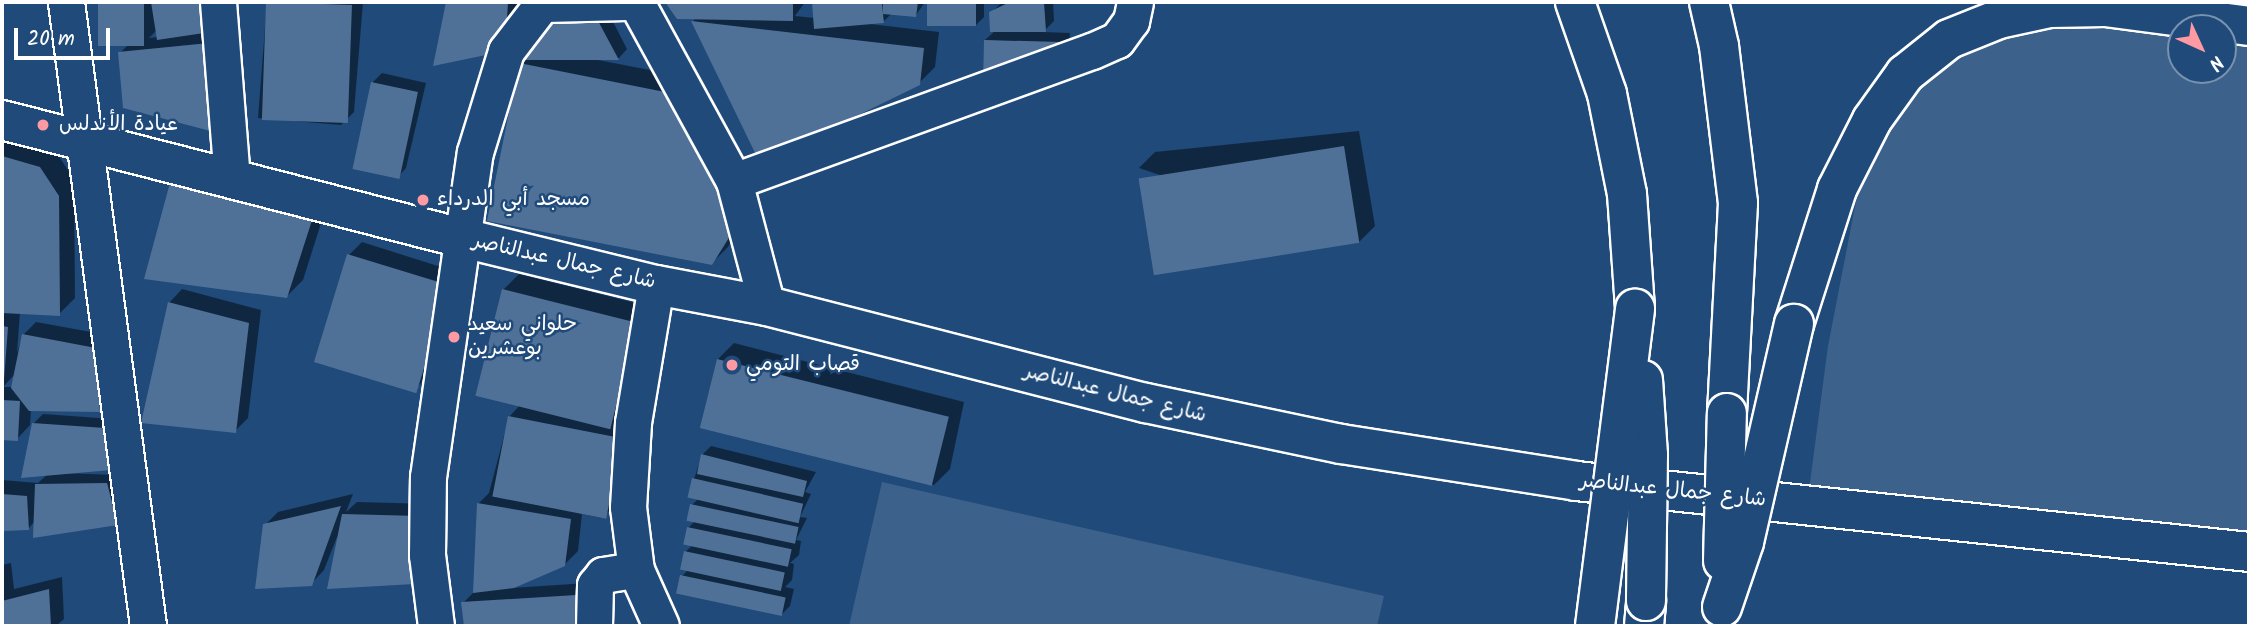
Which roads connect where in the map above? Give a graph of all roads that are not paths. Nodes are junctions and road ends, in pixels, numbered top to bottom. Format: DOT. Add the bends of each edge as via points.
graph roads {
  1 [pos="66,2"];
  2 [pos="629,2"];
  3 [pos="635,2"];
  4 [pos="1135,2"];
  5 [pos="1575,2"];
  6 [pos="1709,2"];
  7 [pos="2192,2"];
  8 [pos="226,5"];
  9 [pos="2249,24"];
  10 [pos="2,120"];
  11 [pos="82,141"];
  12 [pos="232,178"];
  13 [pos="734,181"];
  14 [pos="463,238"];
  15 [pos="656,285"];
  16 [pos="767,306"];
  17 [pos="1635,309"];
  18 [pos="2249,552"];
  19 [pos="636,570"];
  20 [pos="1720,616"];
  21 [pos="148,626"];
  22 [pos="436,626"];
  23 [pos="594,626"];
  24 [pos="661,626"];
  25 [pos="1595,626"];
  26 [pos="1644,626"];
  1 -- 11 [label="street"];
  2 -- 14 [label="street" via="542,4 522,27 506,51 475,152"];
  3 -- 13 [label="street"];
  4 -- 13 [label="street" via="1131,21 1117,40"];
  5 -- 17 [label="main road" via="1607,94 1627,194"];
  6 -- 20 [label="main road, bridge" via="1719,46 1738,203"];
  7 -- 9 [label="main road"];
  8 -- 12 [label="street"];
  9 -- 20 [label="main road, bridge" via="2105,7 2050,8 1998,19 1949,39 1905,74 1871,120 1837,189 1794,324 1744,542"];
  10 -- 11 [label="main road, شارع جمال عبدالناصر"];
  11 -- 12 [label="main road, شارع جمال عبدالناصر"];
  11 -- 21 [label="street"];
  12 -- 14 [label="main road, شارع جمال عبدالناصر"];
  13 -- 16 [label="street"];
  14 -- 15 [label="main road, شارع جمال عبدالناصر"];
  14 -- 22 [label="street" via="428,477 426,555"];
  15 -- 16 [label="main road, شارع جمال عبدالناصر"];
  15 -- 19 [label="street" via="633,423 628,507"];
  16 -- 18 [label="main road, شارع جمال عبدالناصر" via="1146,403 1341,444 1576,481"];
  17 -- 25 [label="main road, bridge"];
  17 -- 26 [label="main road, bridge" via="1648,454"];
  19 -- 23 [label="street" via="603,575 595,585"];
  19 -- 24 [label="street"];
}
